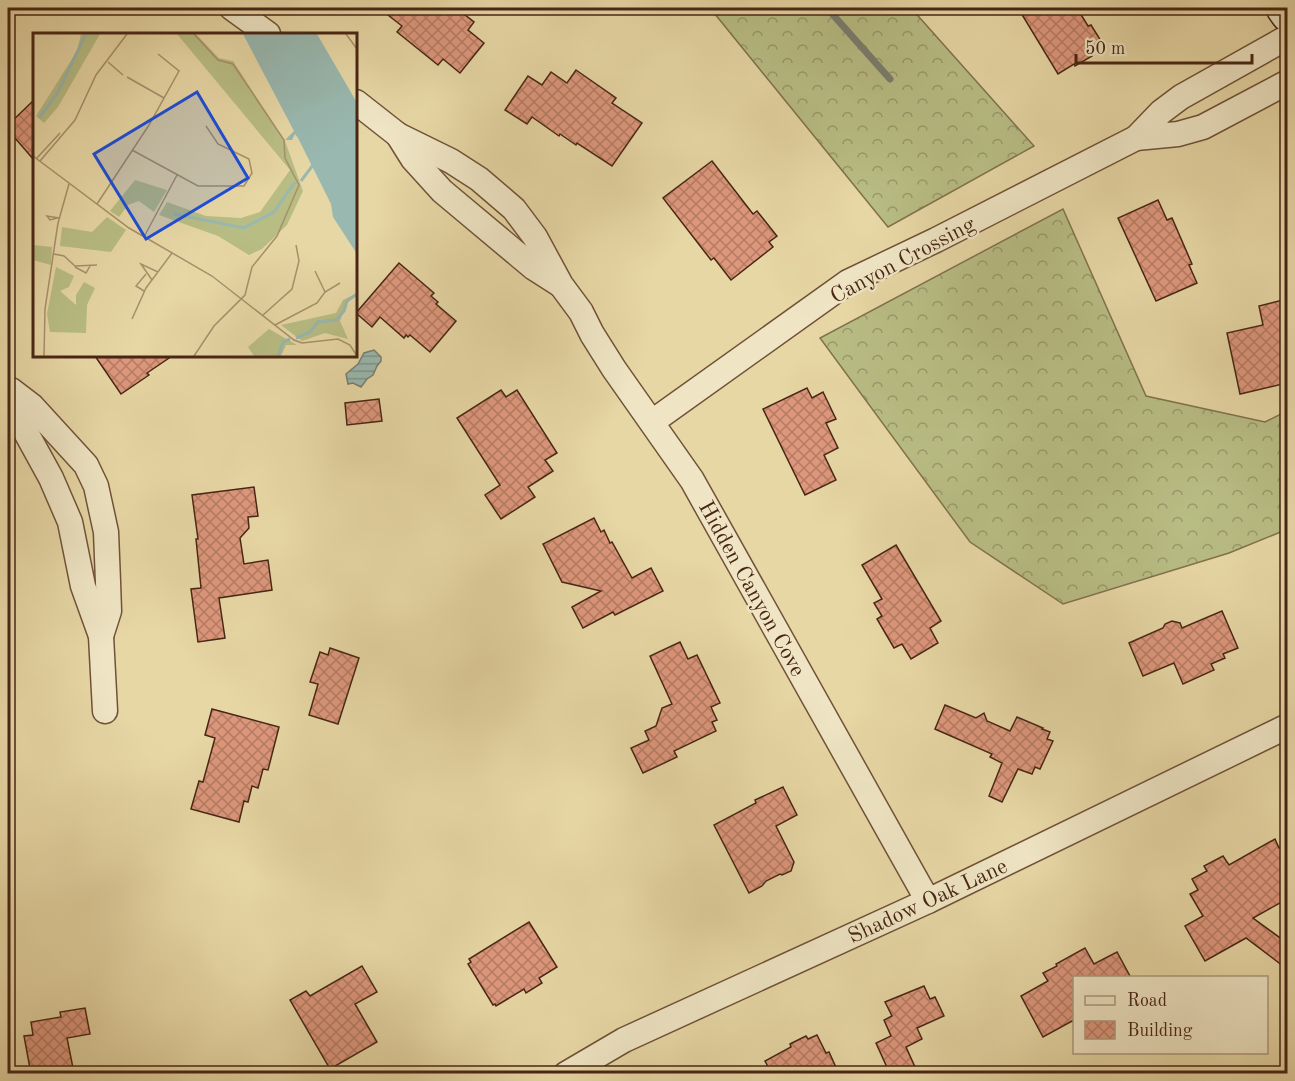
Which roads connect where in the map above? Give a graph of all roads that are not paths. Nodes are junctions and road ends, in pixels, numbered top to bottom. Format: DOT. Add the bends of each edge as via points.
graph roads {
  1 [pos="232,8"];
  2 [pos="1283,8"];
  3 [pos="1287,15"];
  4 [pos="267,33"];
  5 [pos="1287,37"];
  6 [pos="1287,82"];
  7 [pos="357,103"];
  8 [pos="398,135"];
  9 [pos="1136,138"];
  10 [pos="561,285"];
  11 [pos="9,388"];
  12 [pos="652,422"];
  13 [pos="100,636"];
  14 [pos="105,711"];
  15 [pos="1287,726"];
  16 [pos="928,901"];
  17 [pos="566,1074"];
  1 -- 4 [label="street"];
  2 -- 3 [label="street"];
  5 -- 9 [label="street, Canyon Crossing" via="1181,97 1161,111"];
  6 -- 9 [label="street, Canyon Crossing" via="1203,127"];
  7 -- 8 [label="street, Hidden Canyon Cove"];
  8 -- 10 [label="street, Hidden Canyon Cove" via="413,159 442,191 534,268"];
  8 -- 10 [label="street, Hidden Canyon Cove" via="479,179 514,210 535,237"];
  9 -- 12 [label="street, Canyon Crossing" via="848,282"];
  10 -- 12 [label="street, Hidden Canyon Cove"];
  11 -- 13 [label="street" via="23,427 70,522 83,586"];
  11 -- 13 [label="street" via="32,406 86,465 96,486 106,532 109,611"];
  12 -- 16 [label="street, Hidden Canyon Cove" via="692,480"];
  13 -- 14 [label="street"];
  15 -- 16 [label="street, Shadow Oak Lane"];
  16 -- 17 [label="street, Shadow Oak Lane" via="624,1040"];
}
